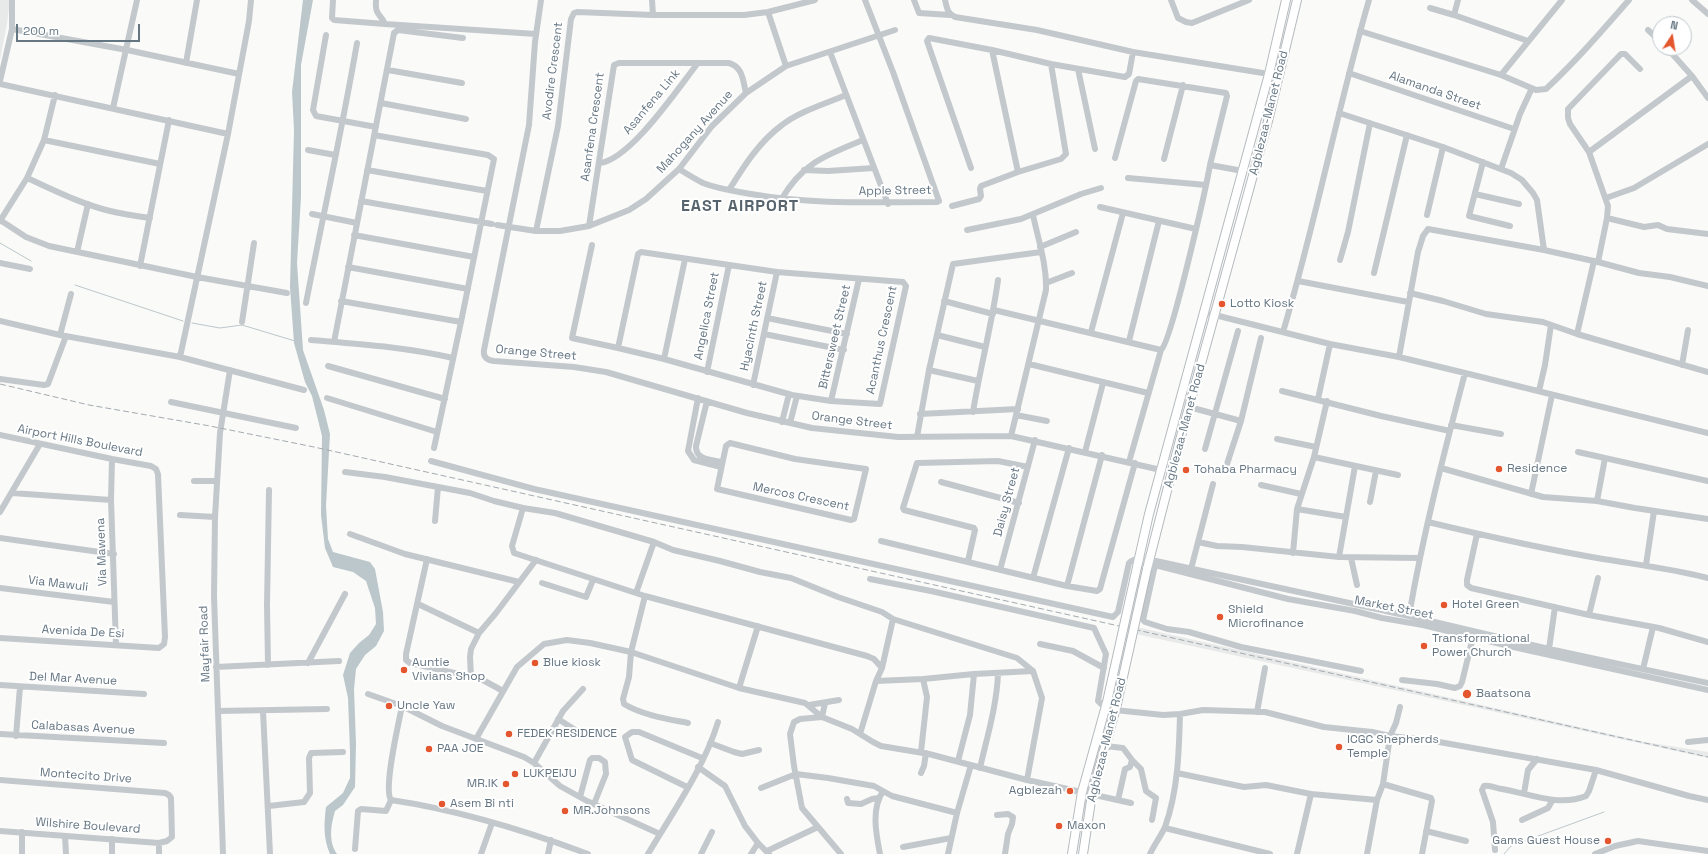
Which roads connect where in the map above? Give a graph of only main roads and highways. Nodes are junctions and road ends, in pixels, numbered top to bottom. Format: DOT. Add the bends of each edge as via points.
graph roads {
  1 [pos="1286,0"];
  2 [pos="1297,0"];
  3 [pos="1072,854"];
  4 [pos="1083,854"];
  1 -- 3 [label="main road, Agblezaa-Manet Road, bridge" via="1269,74 1161,470 1106,704 1082,792"];
  2 -- 4 [label="main road, Agblezaa-Manet Road, bridge" via="1268,121 1214,315 1092,794"];
}
